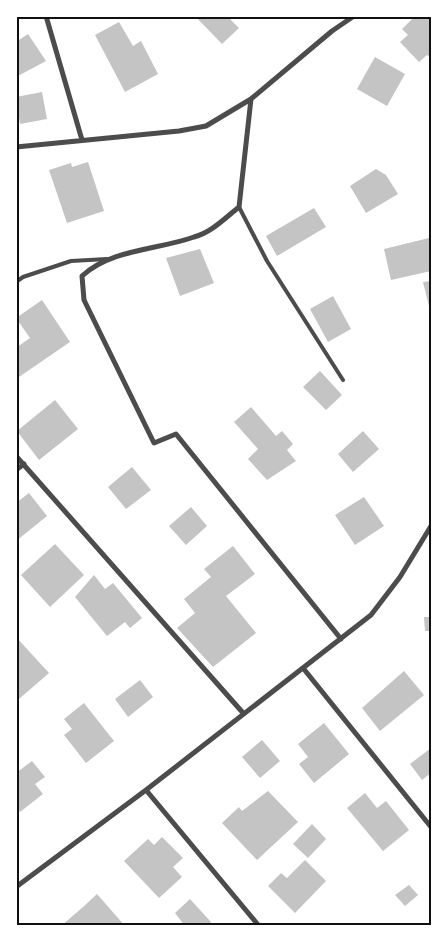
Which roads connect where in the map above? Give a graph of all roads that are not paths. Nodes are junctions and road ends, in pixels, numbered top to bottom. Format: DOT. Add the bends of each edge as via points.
graph roads {
  1 [pos="46,16"];
  2 [pos="354,16"];
  3 [pos="251,99"];
  4 [pos="82,140"];
  5 [pos="16,147"];
  6 [pos="239,207"];
  7 [pos="109,259"];
  8 [pos="16,282"];
  9 [pos="343,380"];
  10 [pos="16,456"];
  11 [pos="24,464"];
  12 [pos="16,470"];
  13 [pos="431,526"];
  14 [pos="429,533"];
  15 [pos="340,639"];
  16 [pos="303,668"];
  17 [pos="244,714"];
  18 [pos="146,790"];
  19 [pos="431,827"];
  20 [pos="16,887"];
  21 [pos="259,926"];
  1 -- 4 [label="street"];
  2 -- 3 [label="street"];
  3 -- 4 [label="street" via="206,126"];
  3 -- 6 [label="street"];
  4 -- 5 [label="street"];
  6 -- 7 [label="street" via="196,237"];
  6 -- 9 [label="lane" via="267,261"];
  7 -- 8 [label="lane" via="71,261"];
  7 -- 15 [label="street" via="82,276 84,300 154,443 176,434"];
  10 -- 11 [label="street"];
  11 -- 12 [label="street"];
  11 -- 17 [label="street"];
  13 -- 14 [label="street"];
  14 -- 15 [label="street" via="371,615"];
  15 -- 16 [label="street"];
  16 -- 17 [label="street"];
  16 -- 19 [label="street"];
  17 -- 18 [label="street"];
  18 -- 20 [label="street"];
  18 -- 21 [label="street"];
}
